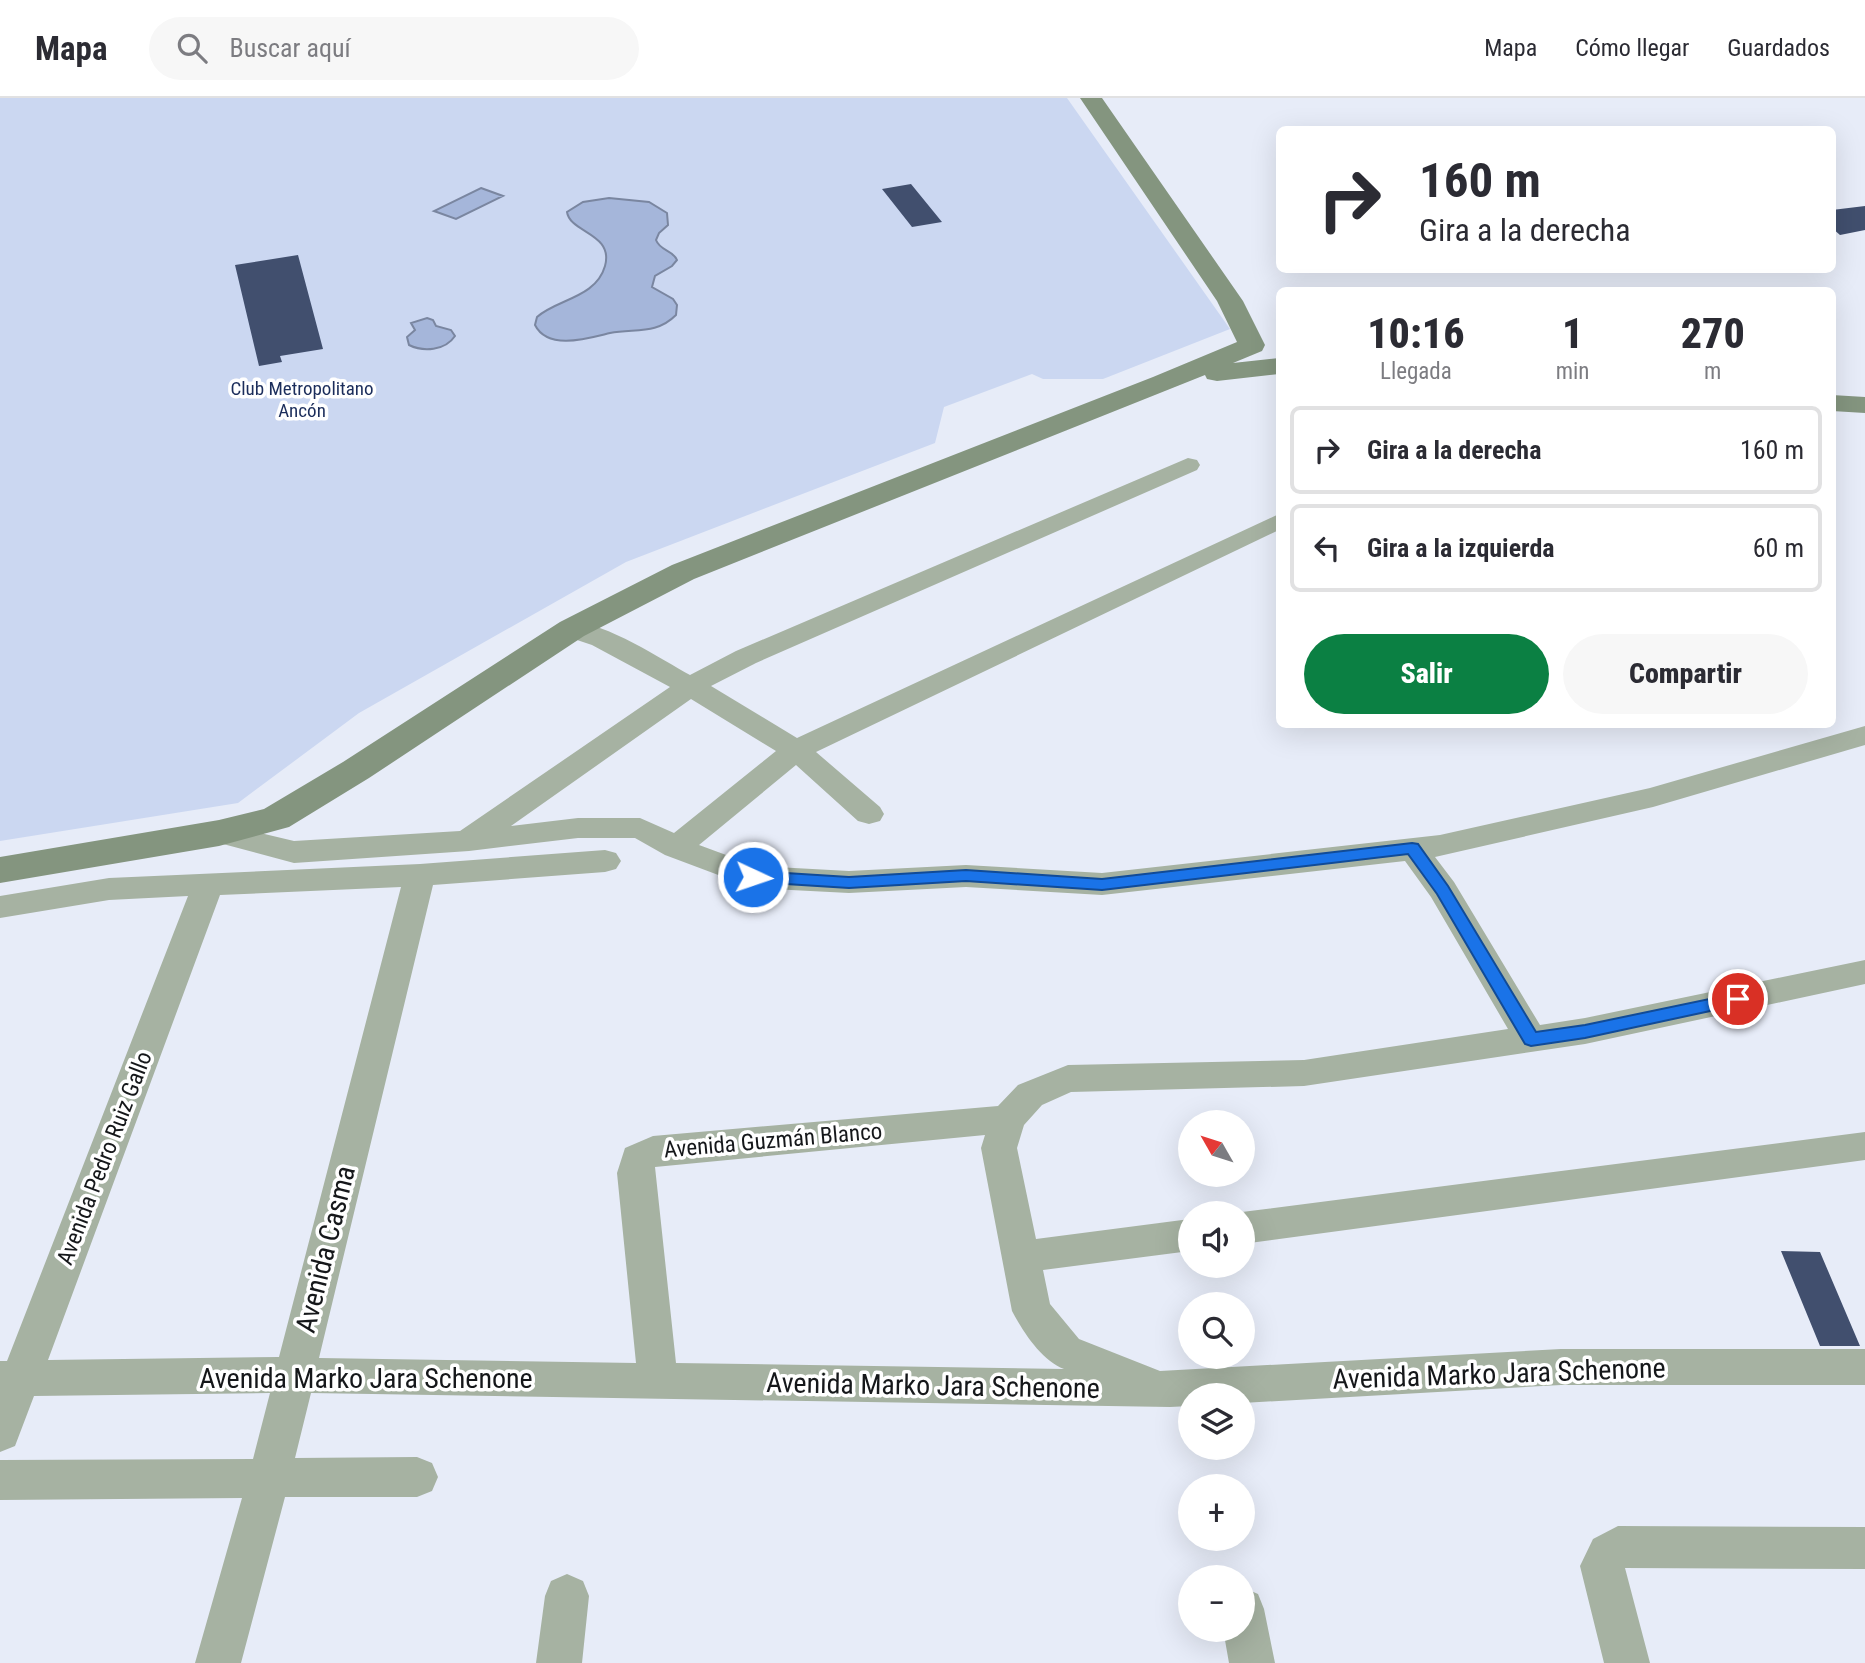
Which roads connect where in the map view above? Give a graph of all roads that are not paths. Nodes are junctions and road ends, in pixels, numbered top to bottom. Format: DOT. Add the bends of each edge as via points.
graph roads {
  1 [pos="1091,98"];
  2 [pos="1276,366"];
  3 [pos="1163,383"];
  4 [pos="1836,403"];
  5 [pos="1865,405"];
  6 [pos="1188,465"];
  7 [pos="1276,522"];
  8 [pos="572,629"];
  9 [pos="690,686"];
  10 [pos="1865,735"];
  11 [pos="796,750"];
  12 [pos="869,814"];
  13 [pos="219,833"];
  14 [pos="469,841"];
  15 [pos="676,848"];
  16 [pos="1412,848"];
  17 [pos="605,861"];
  18 [pos="0,870"];
  19 [pos="420,875"];
  20 [pos="209,883"];
  21 [pos="0,907"];
  22 [pos="1865,972"];
  23 [pos="1531,1039"];
  24 [pos="1008,1119"];
  25 [pos="1865,1146"];
  26 [pos="1255,1226"];
  27 [pos="1178,1236"];
  28 [pos="1021,1257"];
  29 [pos="1865,1367"];
  30 [pos="293,1375"];
  31 [pos="10,1378"];
  32 [pos="658,1381"];
  33 [pos="1170,1389"];
  34 [pos="0,1433"];
  35 [pos="417,1477"];
  36 [pos="269,1478"];
  37 [pos="0,1480"];
  38 [pos="1865,1548"];
  39 [pos="567,1596"];
  40 [pos="1248,1642"];
  41 [pos="218,1663"];
  42 [pos="559,1663"];
  43 [pos="1252,1663"];
  44 [pos="1628,1663"];
  1 -- 3 [label="street" via="1230,301 1252,345"];
  2 -- 3 [label="street"];
  3 -- 8 [label="street" via="684,572"];
  4 -- 5 [label="street"];
  6 -- 9 [label="street"];
  7 -- 11 [label="street"];
  8 -- 9 [label="street" via="602,639"];
  8 -- 13 [label="street" via="276,818"];
  9 -- 11 [label="street"];
  9 -- 14 [label="street"];
  10 -- 16 [label="street" via="1653,797 1440,846"];
  11 -- 12 [label="street"];
  11 -- 15 [label="street"];
  13 -- 14 [label="street" via="294,852"];
  13 -- 18 [label="street"];
  14 -- 15 [label="street" via="578,828 640,828"];
  15 -- 16 [label="street" via="753,877 849,883 966,876 1102,884"];
  16 -- 23 [label="street" via="1443,890"];
  17 -- 19 [label="street"];
  19 -- 20 [label="street"];
  19 -- 30 [label="street, Avenida Casma"];
  20 -- 21 [label="street" via="109,889"];
  20 -- 31 [label="street, Avenida Pedro Ruiz Gallo"];
  22 -- 23 [label="street"];
  23 -- 24 [label="street" via="1304,1073 1068,1079 1030,1095"];
  24 -- 28 [label="street" via="999,1148"];
  24 -- 32 [label="street, Avenida Guzmán Blanco" via="653,1151 638,1158 635,1173"];
  25 -- 26 [label="street"];
  27 -- 28 [label="street"];
  28 -- 33 [label="street" via="1032,1311 1065,1352"];
  29 -- 33 [label="street, Avenida Marko Jara Schenone" via="1561,1367"];
  30 -- 31 [label="street, Avenida Marko Jara Schenone"];
  30 -- 32 [label="street, Avenida Marko Jara Schenone"];
  30 -- 36 [label="street, Avenida Casma"];
  31 -- 34 [label="street, Avenida Pedro Ruiz Gallo"];
  32 -- 33 [label="street, Avenida Marko Jara Schenone"];
  35 -- 36 [label="street"];
  36 -- 37 [label="street"];
  36 -- 41 [label="street, Avenida Casma"];
  38 -- 44 [label="street" via="1618,1547 1602,1566"];
  39 -- 42 [label="street"];
  40 -- 43 [label="street"];
}
